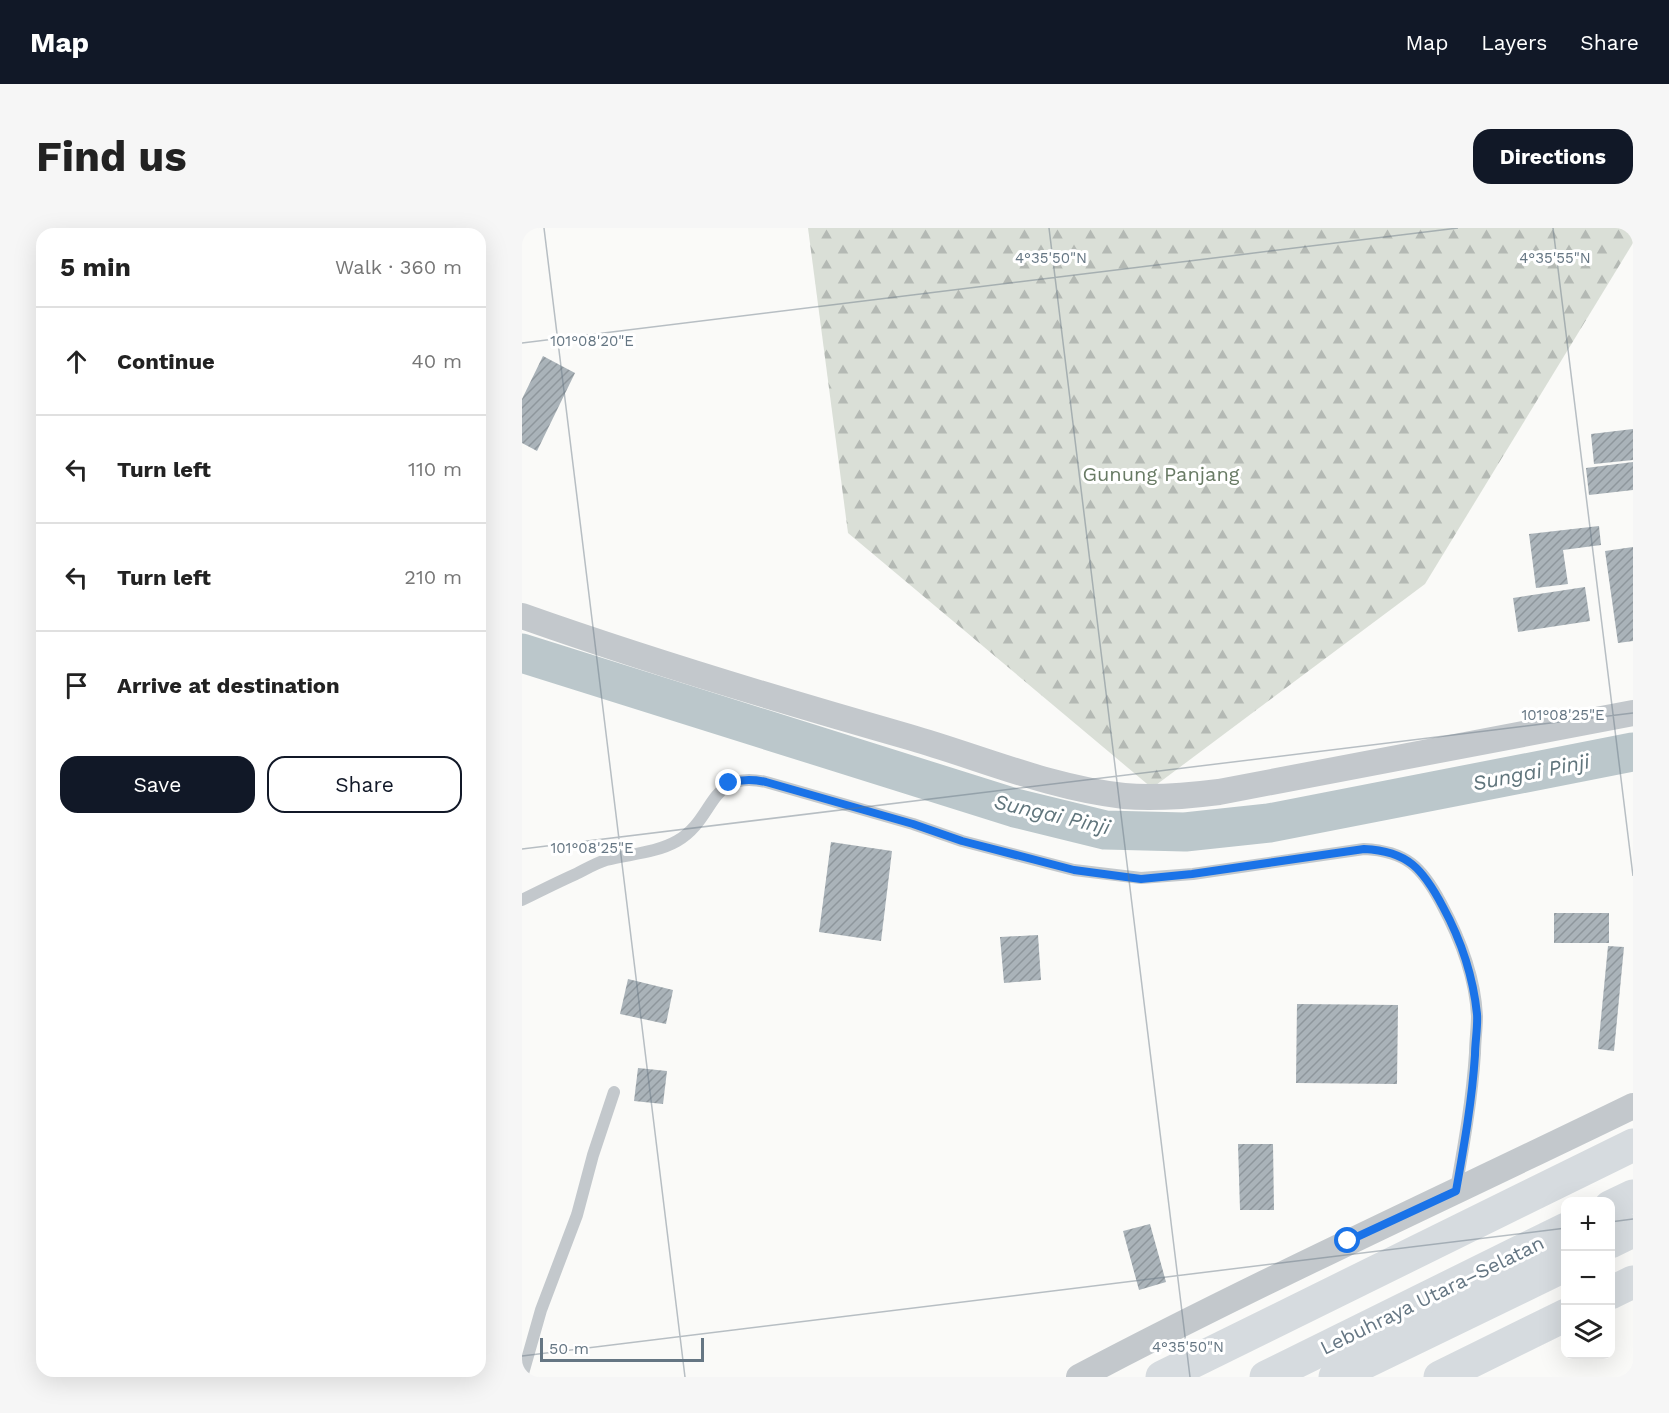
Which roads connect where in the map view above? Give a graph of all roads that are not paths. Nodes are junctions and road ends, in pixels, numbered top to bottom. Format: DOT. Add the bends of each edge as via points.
graph roads {
  1 [pos="522,616"];
  2 [pos="1633,713"];
  3 [pos="522,900"];
  4 [pos="614,1092"];
  5 [pos="1633,1106"];
  6 [pos="1633,1145"];
  7 [pos="1456,1191"];
  8 [pos="1633,1196"];
  9 [pos="1615,1205"];
  10 [pos="1561,1231"];
  11 [pos="1633,1231"];
  12 [pos="1615,1240"];
  13 [pos="1561,1267"];
  14 [pos="1633,1282"];
  15 [pos="1615,1291"];
  16 [pos="1561,1317"];
  17 [pos="522,1377"];
  18 [pos="1079,1377"];
  19 [pos="1162,1377"];
  20 [pos="1266,1377"];
  21 [pos="1335,1377"];
  22 [pos="1440,1377"];
  1 -- 2 [label="street" via="781,700 1086,790 1125,796 1178,797 1219,792"];
  3 -- 7 [label="lane" via="603,861 676,842 692,830 729,783 753,779 1074,870 1141,879 1364,849 1385,850 1410,861 1430,883 1456,931 1471,976 1477,1017 1474,1070"];
  4 -- 17 [label="lane" via="578,1215 541,1310"];
  5 -- 7 [label="street"];
  6 -- 19 [label="main road"];
  7 -- 18 [label="street" via="1193,1317"];
  8 -- 9 [label="main road"];
  10 -- 20 [label="main road, Lebuhraya Utara–Selatan"];
  11 -- 12 [label="main road"];
  13 -- 21 [label="main road, Lebuhraya Utara–Selatan"];
  14 -- 15 [label="main road"];
  16 -- 22 [label="main road"];
}
